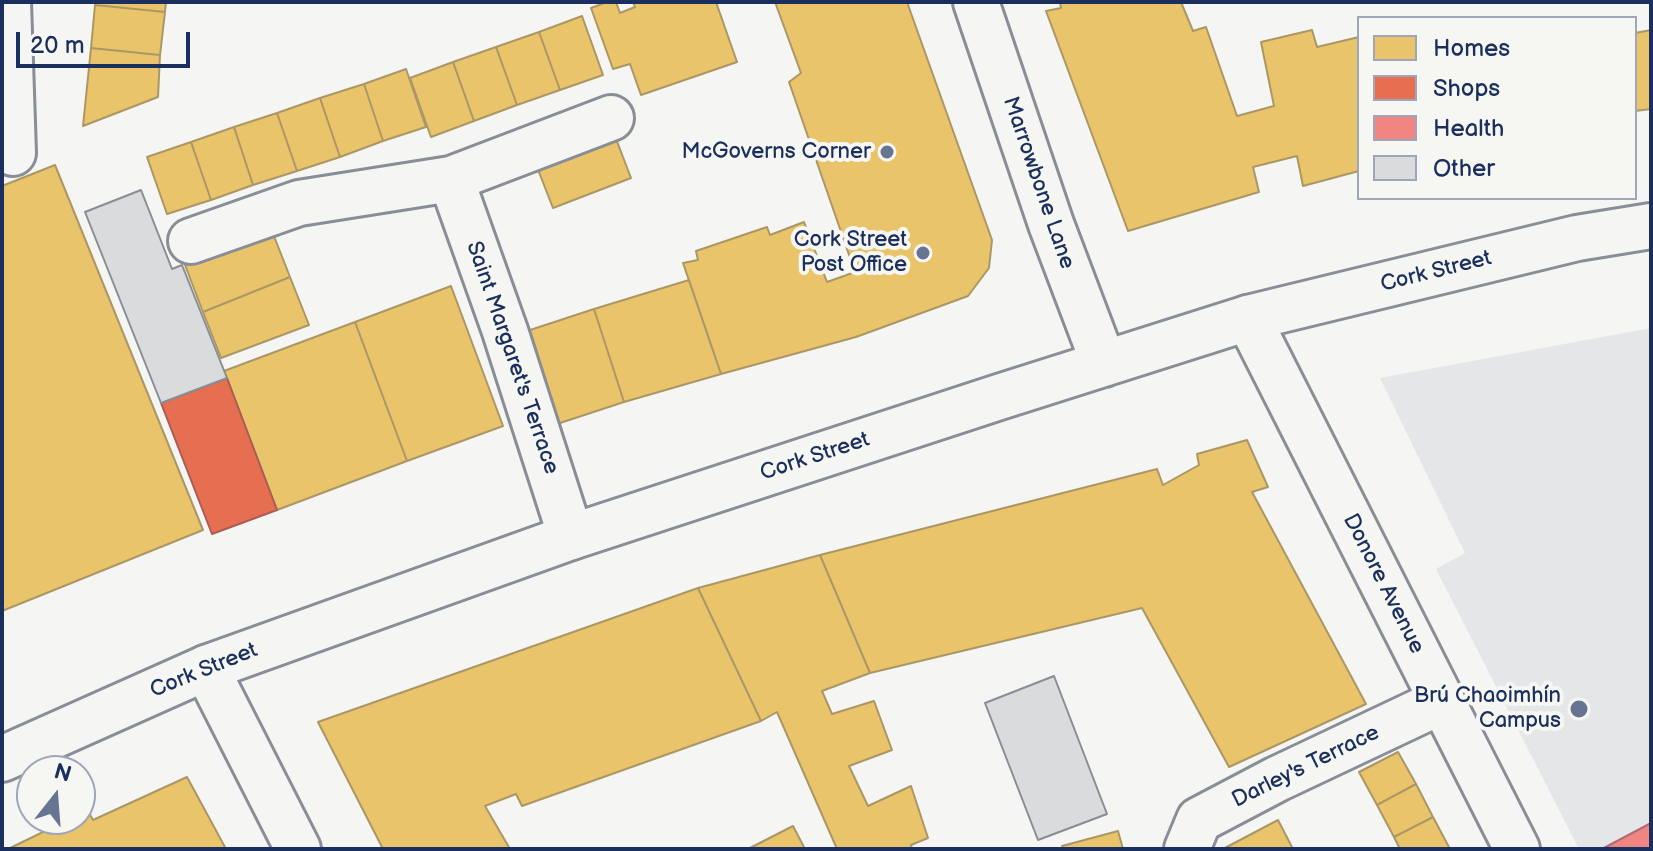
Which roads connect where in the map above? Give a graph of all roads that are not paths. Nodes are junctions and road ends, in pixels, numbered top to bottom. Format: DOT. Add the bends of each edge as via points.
graph roads {
  1 [pos="8,2"];
  2 [pos="976,2"];
  3 [pos="611,118"];
  4 [pos="13,153"];
  5 [pos="451,179"];
  6 [pos="1651,226"];
  7 [pos="191,241"];
  8 [pos="1248,318"];
  9 [pos="1104,364"];
  10 [pos="571,537"];
  11 [pos="206,668"];
  12 [pos="1442,701"];
  13 [pos="2,759"];
  14 [pos="298,849"];
  15 [pos="1187,849"];
  16 [pos="1517,849"];
  1 -- 4 [label="main road"];
  2 -- 9 [label="main road, Marrowbone Lane"];
  3 -- 5 [label="main road"];
  5 -- 7 [label="main road" via="299,203"];
  5 -- 10 [label="main road, Saint Margaret's Terrace"];
  6 -- 8 [label="main road, Cork Street" via="1577,238"];
  8 -- 9 [label="main road, Cork Street"];
  8 -- 12 [label="main road, Donore Avenue"];
  9 -- 10 [label="main road, Cork Street"];
  10 -- 11 [label="main road, Cork Street"];
  11 -- 13 [label="main road, Cork Street"];
  11 -- 14 [label="main road"];
  12 -- 15 [label="main road, Darley's Terrace" via="1199,820"];
  12 -- 16 [label="main road, Donore Avenue"];
}
